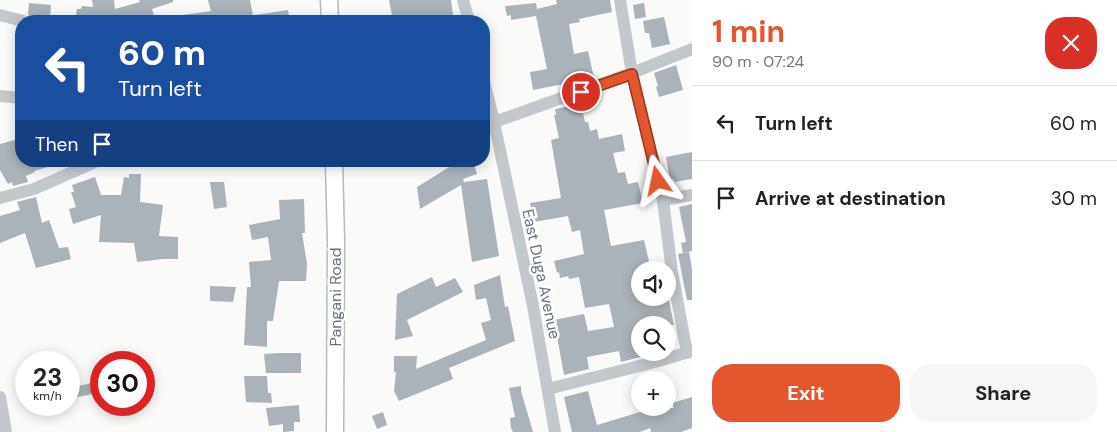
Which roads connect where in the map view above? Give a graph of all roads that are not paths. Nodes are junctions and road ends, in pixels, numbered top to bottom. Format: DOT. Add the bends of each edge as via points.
graph roads {
  1 [pos="330,0"];
  2 [pos="463,0"];
  3 [pos="620,0"];
  4 [pos="0,15"];
  5 [pos="330,15"];
  6 [pos="467,15"];
  7 [pos="15,19"];
  8 [pos="692,49"];
  9 [pos="632,74"];
  10 [pos="0,96"];
  11 [pos="15,97"];
  12 [pos="490,106"];
  13 [pos="494,122"];
  14 [pos="84,167"];
  15 [pos="334,167"];
  16 [pos="692,195"];
  17 [pos="0,198"];
  18 [pos="662,200"];
  19 [pos="690,352"];
  20 [pos="548,389"];
  21 [pos="1,406"];
  22 [pos="6,432"];
  23 [pos="335,432"];
  24 [pos="555,432"];
  1 -- 5 [label="main road"];
  2 -- 6 [label="street"];
  3 -- 9 [label="street"];
  4 -- 7 [label="street"];
  8 -- 9 [label="street"];
  9 -- 13 [label="street"];
  9 -- 18 [label="street"];
  10 -- 11 [label="street"];
  12 -- 13 [label="street, East Duga Avenue"];
  13 -- 20 [label="street, East Duga Avenue"];
  14 -- 17 [label="street" via="34,189"];
  15 -- 23 [label="main road, Pangani Road"];
  16 -- 18 [label="street"];
  18 -- 19 [label="street" via="672,272"];
  19 -- 20 [label="street"];
  20 -- 24 [label="street, East Duga Avenue"];
  21 -- 22 [label="street"];
}
